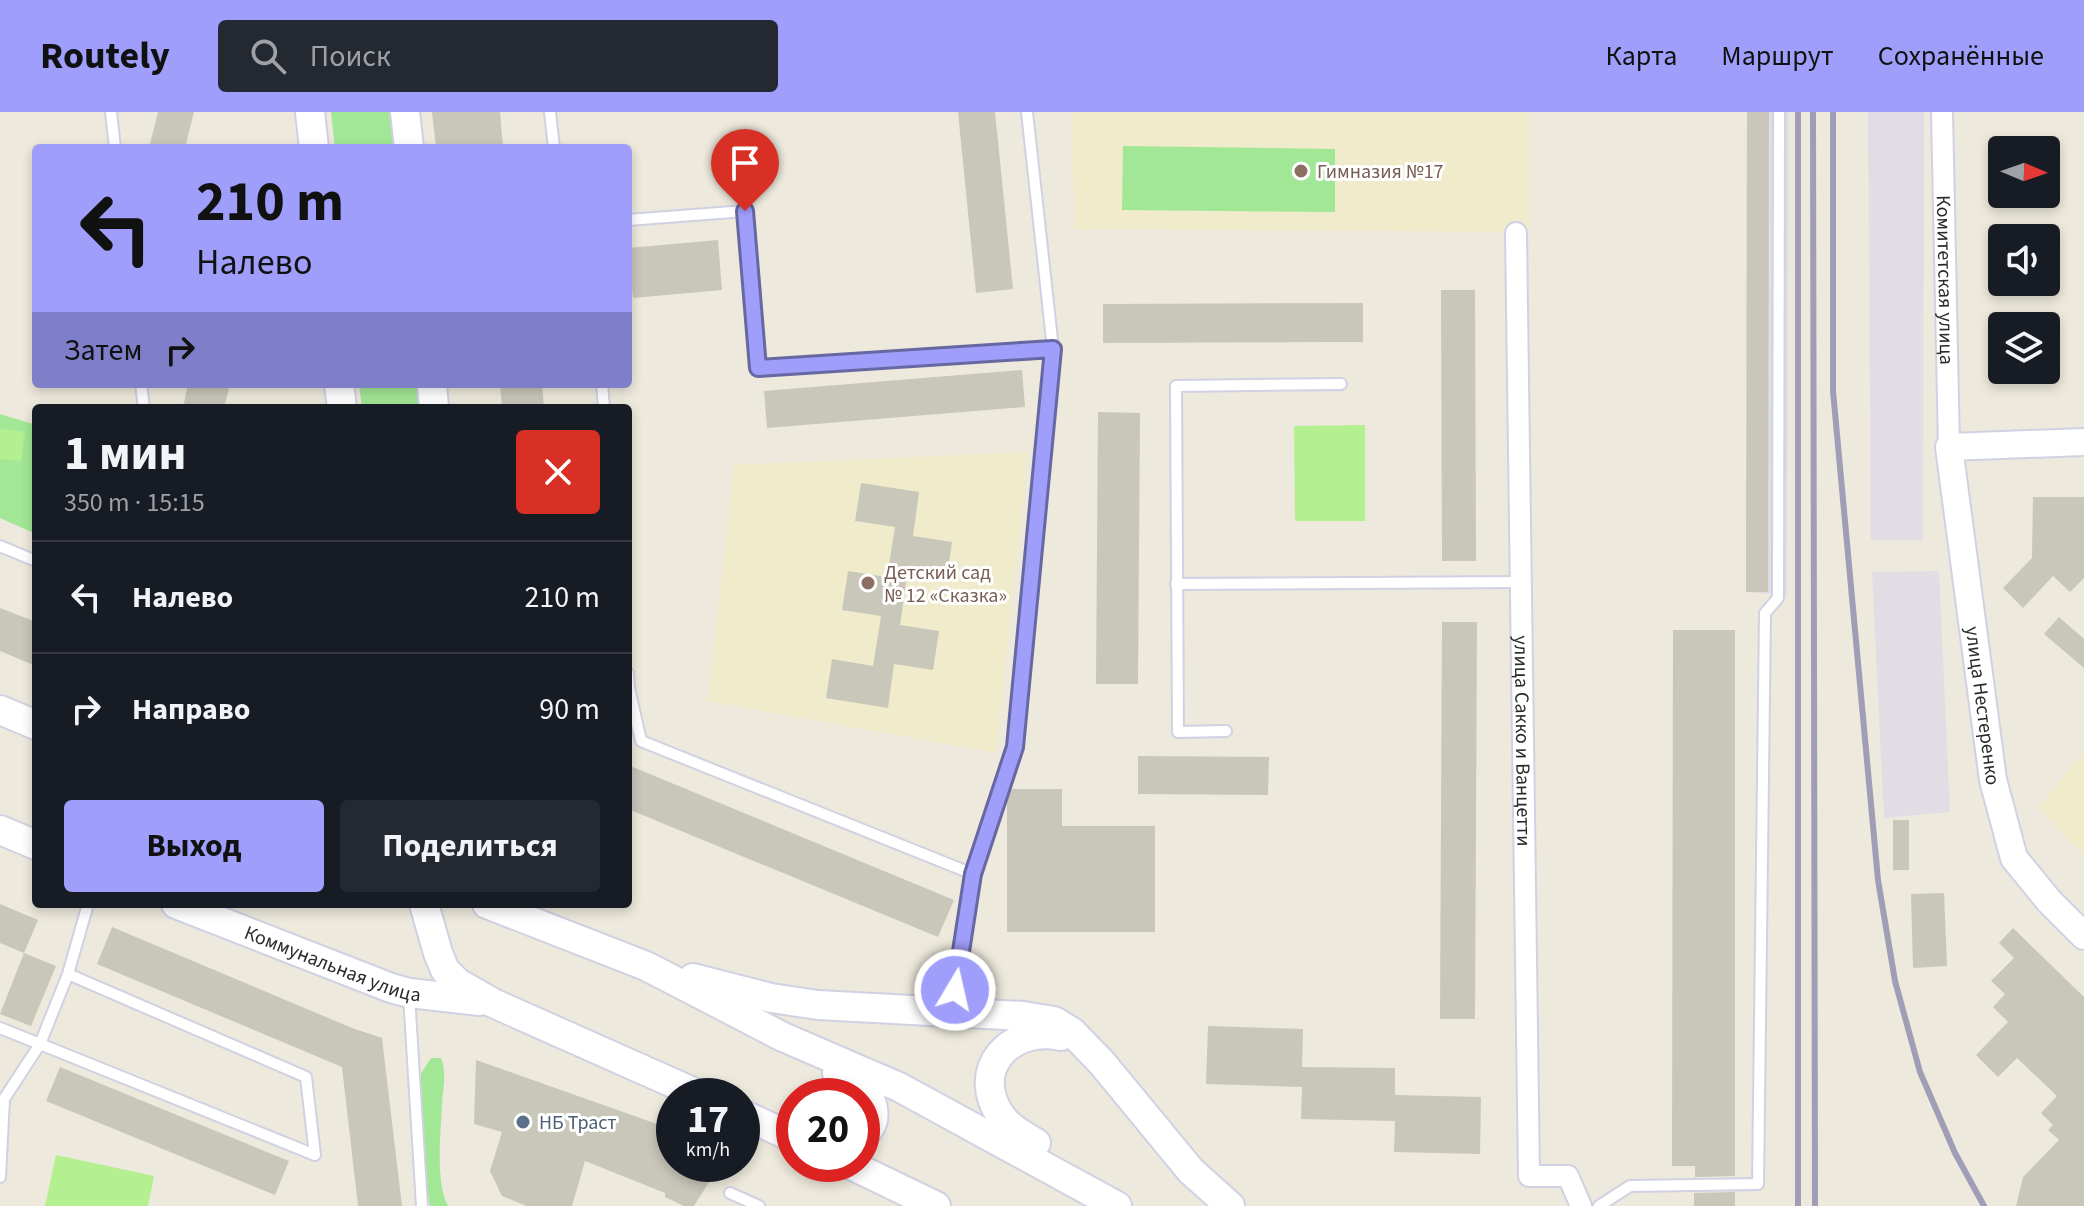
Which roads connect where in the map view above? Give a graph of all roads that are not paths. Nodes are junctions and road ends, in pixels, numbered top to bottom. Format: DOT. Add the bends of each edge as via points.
graph roads {
  1 [pos="111,112"];
  2 [pos="310,112"];
  3 [pos="405,112"];
  4 [pos="550,112"];
  5 [pos="1027,112"];
  6 [pos="1779,112"];
  7 [pos="1942,112"];
  8 [pos="115,144"];
  9 [pos="314,144"];
  10 [pos="409,144"];
  11 [pos="554,144"];
  12 [pos="632,220"];
  13 [pos="1516,233"];
  14 [pos="1053,349"];
  15 [pos="1341,384"];
  16 [pos="2084,442"];
  17 [pos="1949,447"];
  18 [pos="0,546"];
  19 [pos="32,559"];
  20 [pos="1522,582"];
  21 [pos="1176,584"];
  22 [pos="632,702"];
  23 [pos="0,710"];
  24 [pos="32,723"];
  25 [pos="1226,731"];
  26 [pos="0,830"];
  27 [pos="32,843"];
  28 [pos="973,874"];
  29 [pos="87,908"];
  30 [pos="186,908"];
  31 [pos="425,908"];
  32 [pos="504,908"];
  33 [pos="2084,936"];
  34 [pos="646,966"];
  35 [pos="68,974"];
  36 [pos="409,993"];
  37 [pos="493,1003"];
  38 [pos="953,1013"];
  39 [pos="0,1028"];
  40 [pos="783,1037"];
  41 [pos="1080,1041"];
  42 [pos="40,1044"];
  43 [pos="662,1078"];
  44 [pos="844,1078"];
  45 [pos="2,1098"];
  46 [pos="0,1177"];
  47 [pos="880,1180"];
  48 [pos="868,1182"];
  49 [pos="730,1193"];
  50 [pos="1109,1201"];
  51 [pos="422,1206"];
  52 [pos="759,1206"];
  53 [pos="897,1206"];
  54 [pos="936,1206"];
  55 [pos="1230,1206"];
  56 [pos="1581,1206"];
  57 [pos="1599,1206"];
  1 -- 8 [label="lane"];
  2 -- 9 [label="main road"];
  3 -- 10 [label="main road"];
  4 -- 11 [label="lane"];
  5 -- 14 [label="lane"];
  6 -- 57 [label="lane" via="1778,598 1765,613 1758,1184 1630,1186"];
  7 -- 17 [label="street, Комитетская улица"];
  12 -- 14 [label="lane" via="745,211 758,368"];
  13 -- 20 [label="street, улица Сакко и Ванцетти"];
  14 -- 28 [label="lane" via="1015,747"];
  15 -- 21 [label="lane" via="1176,386"];
  16 -- 17 [label="street"];
  17 -- 33 [label="street, улица Нестеренко" via="1993,780 2010,845 2014,858"];
  18 -- 19 [label="lane"];
  20 -- 21 [label="lane"];
  20 -- 56 [label="street, улица Сакко и Ванцетти" via="1529,1176 1568,1176"];
  21 -- 25 [label="lane" via="1178,732"];
  22 -- 28 [label="lane" via="641,741"];
  23 -- 24 [label="main road"];
  26 -- 27 [label="main road"];
  28 -- 38 [label="lane"];
  29 -- 35 [label="lane"];
  30 -- 36 [label="main road, Коммунальная улица"];
  31 -- 37 [label="main road" via="445,970"];
  32 -- 34 [label="main road"];
  34 -- 38 [label="main road" via="771,998"];
  34 -- 40 [label="main road"];
  35 -- 42 [label="lane"];
  35 -- 42 [label="lane" via="306,1077 315,1155"];
  36 -- 37 [label="main road, Коммунальная улица"];
  36 -- 51 [label="lane"];
  37 -- 43 [label="main road"];
  38 -- 41 [label="main road" via="1054,1021"];
  39 -- 42 [label="lane"];
  40 -- 44 [label="main road"];
  40 -- 50 [label="main road" via="899,1087"];
  41 -- 50 [label="main road" via="1045,1033 1016,1039 997,1059 991,1075 993,1102 1007,1124 1063,1161"];
  41 -- 55 [label="main road" via="1191,1171"];
  42 -- 45 [label="lane"];
  45 -- 46 [label="lane"];
  47 -- 54 [label="main road"];
  48 -- 53 [label="main road"];
  49 -- 52 [label="lane"];
}
